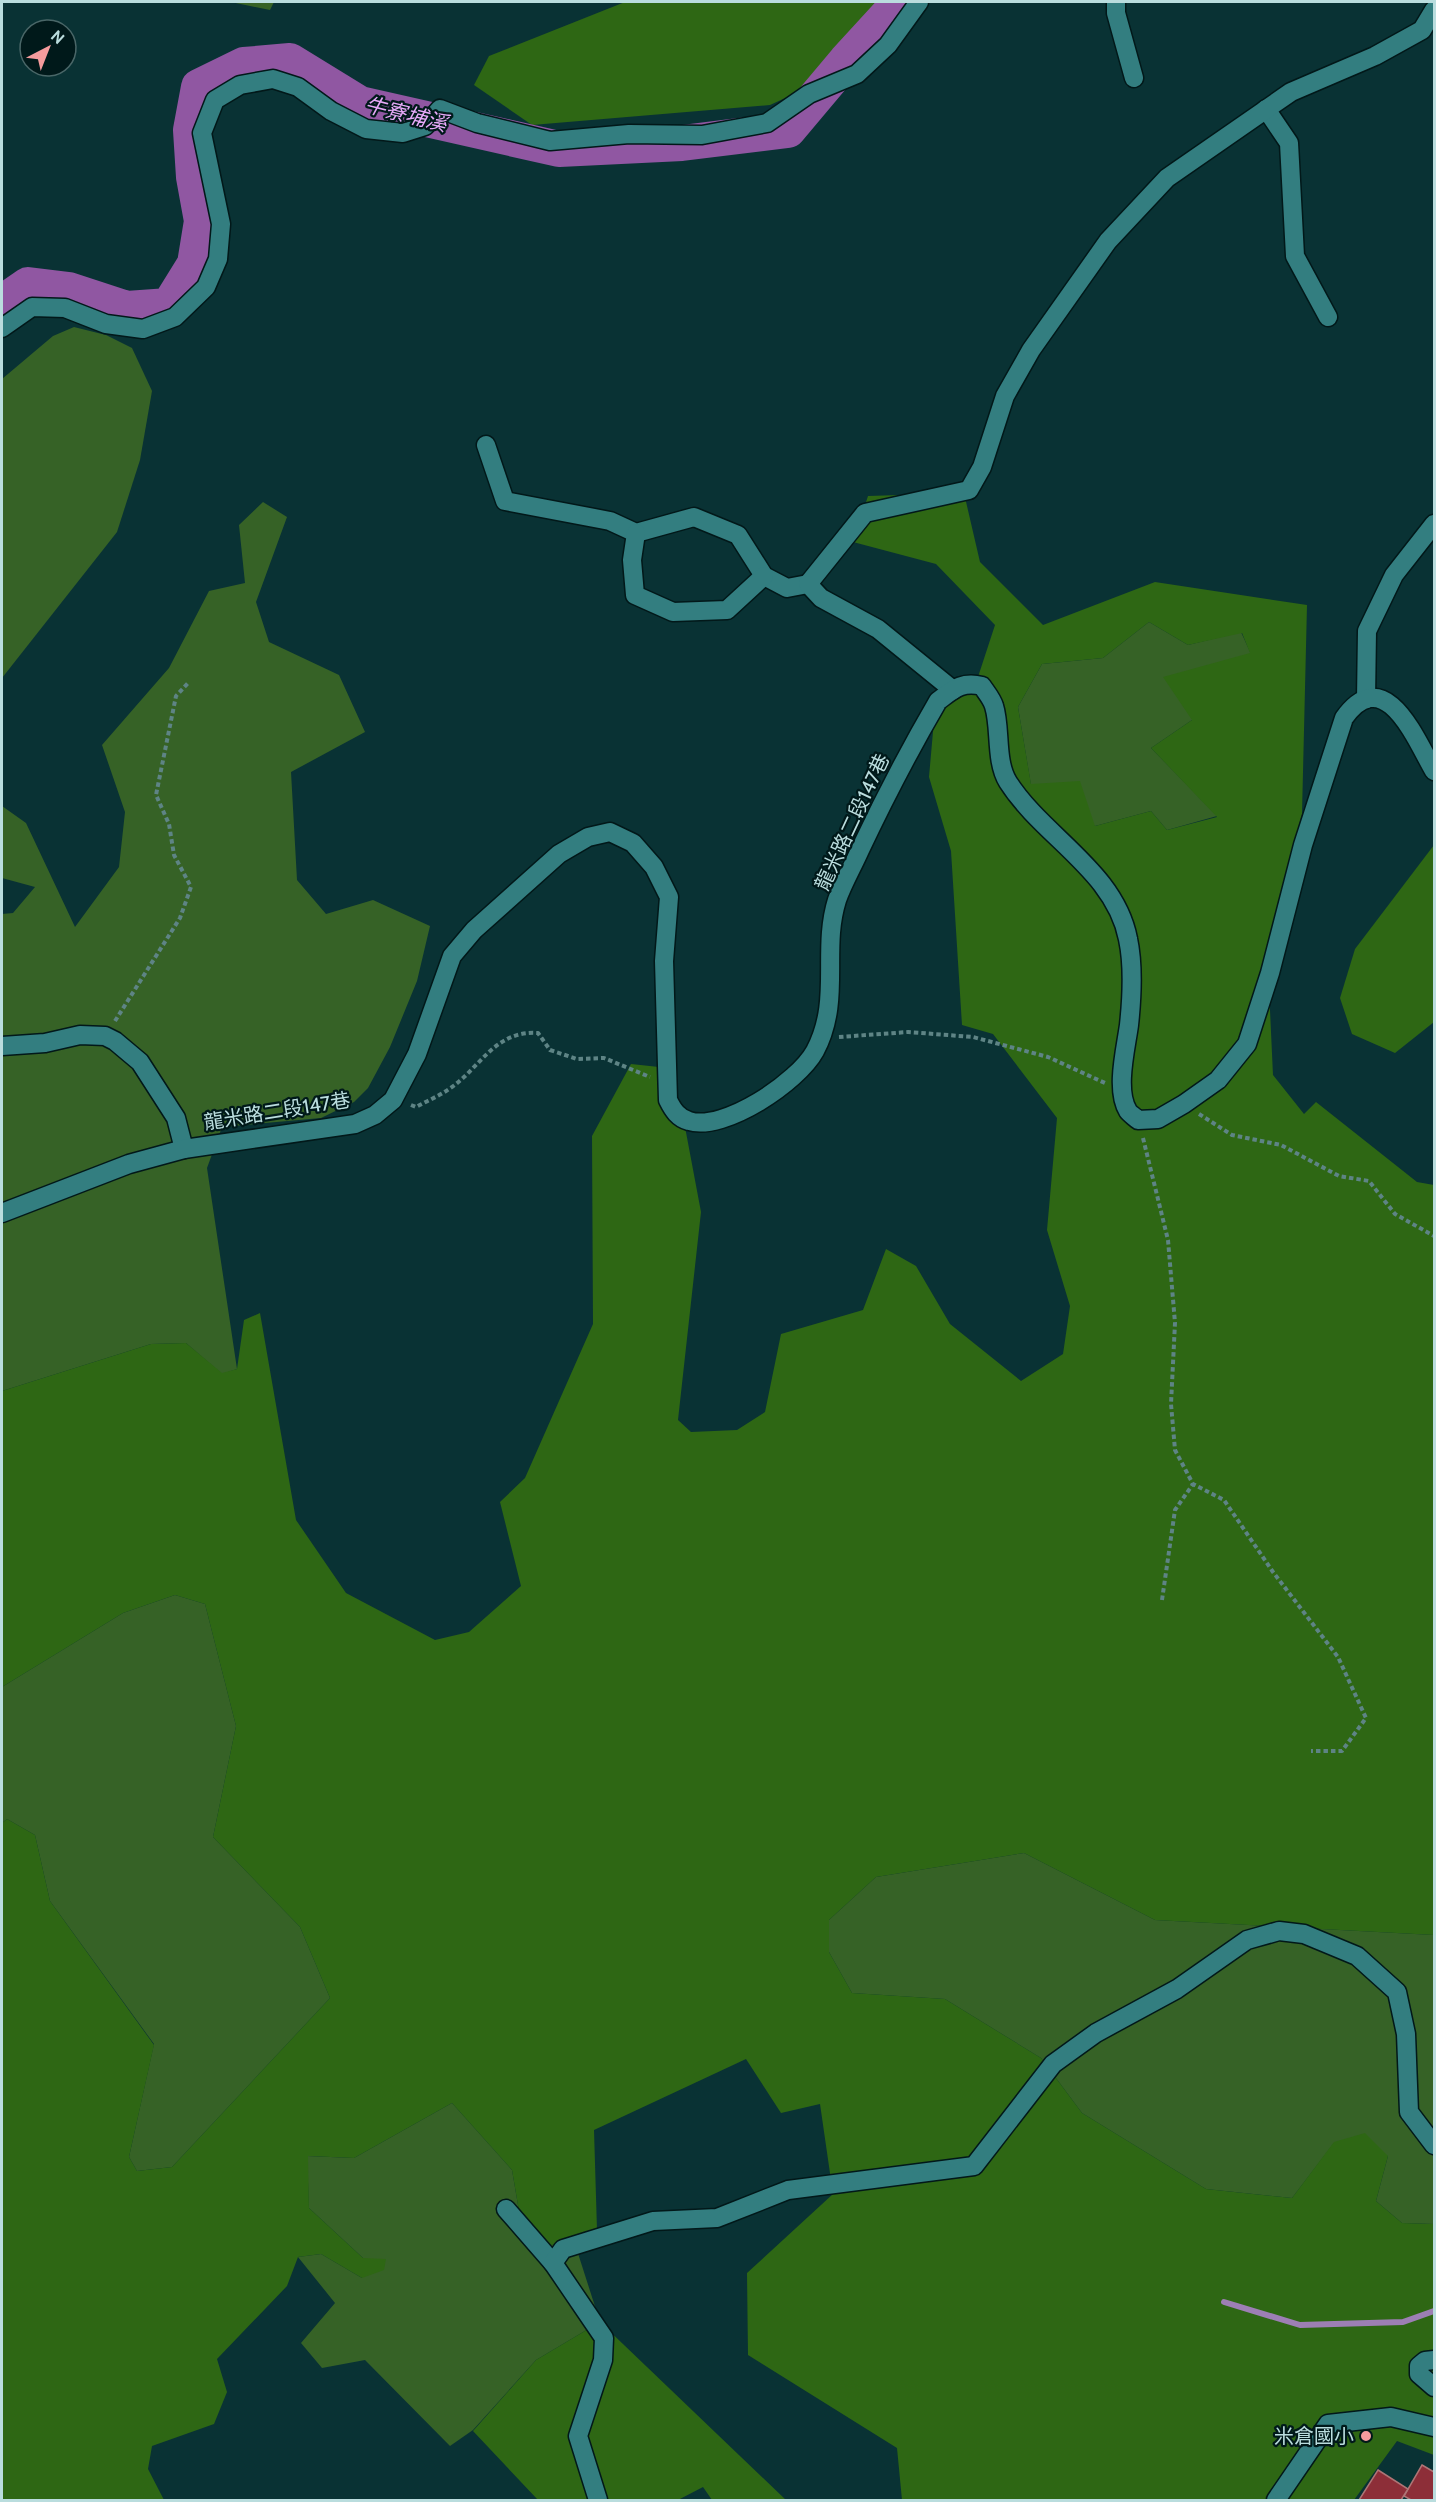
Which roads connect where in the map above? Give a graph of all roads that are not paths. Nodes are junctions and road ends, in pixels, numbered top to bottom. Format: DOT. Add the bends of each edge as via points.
graph roads {
  1 [pos="919,2"];
  2 [pos="1116,2"];
  3 [pos="1434,10"];
  4 [pos="1134,78"];
  5 [pos="1266,109"];
  6 [pos="1328,317"];
  7 [pos="2,328"];
  8 [pos="486,445"];
  9 [pos="1434,524"];
  10 [pos="636,533"];
  11 [pos="764,576"];
  12 [pos="808,584"];
  13 [pos="953,690"];
  14 [pos="1366,699"];
  15 [pos="1434,771"];
  16 [pos="2,1047"];
  17 [pos="184,1149"];
  18 [pos="2,1213"];
  19 [pos="1434,2145"];
  20 [pos="506,2209"];
  21 [pos="553,2264"];
  22 [pos="1434,2360"];
  23 [pos="1434,2387"];
  24 [pos="1434,2427"];
  25 [pos="598,2500"];
  26 [pos="1276,2500"];
  1 -- 7 [label="street" via="888,45 857,74 808,94 767,123 702,135 629,134 550,141 477,123 440,109 425,126 403,133 366,129 331,111 298,87 273,79 240,85 216,100 202,133 221,224 218,259 206,287 175,317 142,329 106,324 65,308 32,307"];
  2 -- 4 [label="street"];
  3 -- 5 [label="street" via="1422,30 1375,56 1292,92"];
  5 -- 6 [label="street" via="1289,143 1295,256"];
  5 -- 12 [label="street" via="1167,178 1108,241 1031,350 1005,396 982,467 969,490 865,513"];
  8 -- 10 [label="street" via="505,501 610,521"];
  9 -- 14 [label="street" via="1394,575 1367,631"];
  10 -- 11 [label="street" via="694,517 738,535"];
  10 -- 11 [label="street" via="632,560 635,595 673,612 727,610"];
  11 -- 12 [label="street" via="787,588"];
  12 -- 13 [label="street" via="821,598 878,629"];
  13 -- 14 [label="street" via="968,683 982,686 994,705 1006,780 1118,905 1133,975 1123,1091 1128,1111 1138,1120 1158,1119 1184,1104 1218,1080 1247,1044 1336,741 1344,718 1352,707"];
  13 -- 17 [label="street, 龍米路二段147巷" via="938,701 882,804 837,900 830,939 829,1012 814,1053 787,1082 745,1111 713,1123 690,1122 676,1114 668,1100 664,961 669,897 654,867 633,843 610,832 588,837 559,854 474,930 452,956 417,1054 393,1100 375,1114 355,1124"];
  14 -- 15 [label="street" via="1384,700 1406,718"];
  16 -- 17 [label="street" via="80,1035 105,1036 115,1041 140,1062 176,1118"];
  17 -- 18 [label="street, 龍米路二段147巷" via="129,1164"];
  19 -- 21 [label="street" via="1409,2112 1406,2034 1397,1992 1357,1956 1304,1934 1279,1931 1247,1940 1177,1989 1096,2033 1053,2064 974,2166 788,2190 717,2218 653,2221 563,2249"];
  20 -- 21 [label="street"];
  21 -- 25 [label="street" via="604,2338 603,2360 578,2436"];
  22 -- 23 [label="street" via="1419,2366 1419,2374"];
  24 -- 26 [label="street" via="1391,2417 1328,2424"];
}
